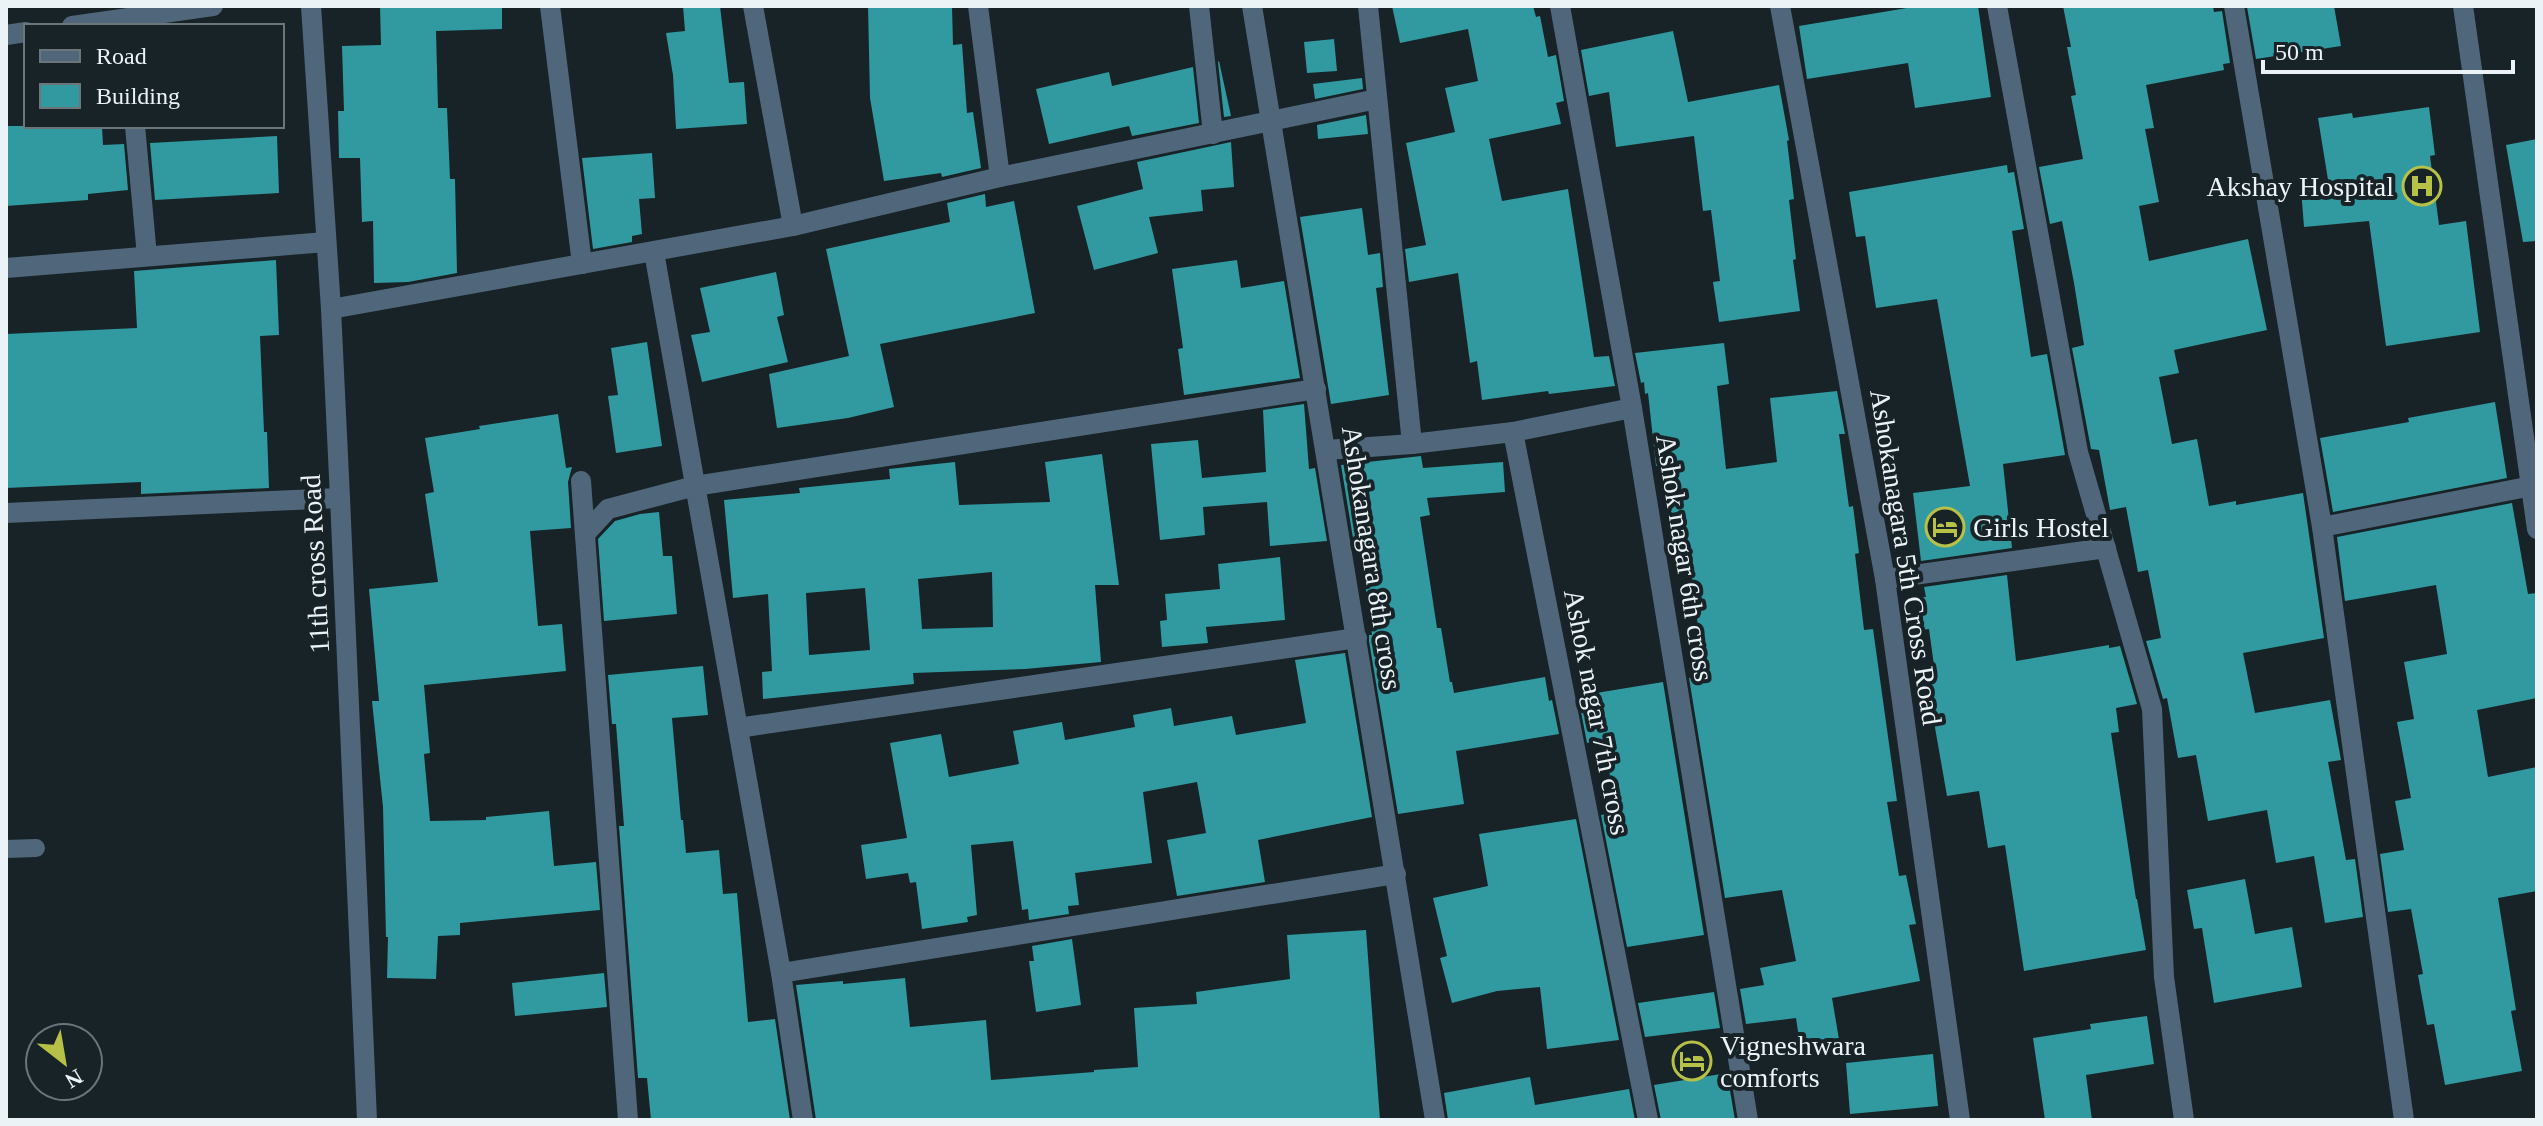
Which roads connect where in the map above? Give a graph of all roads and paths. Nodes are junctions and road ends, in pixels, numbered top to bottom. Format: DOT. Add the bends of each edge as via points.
graph roads {
  1 [pos="213,6"];
  2 [pos="311,6"];
  3 [pos="550,6"];
  4 [pos="753,6"];
  5 [pos="978,6"];
  6 [pos="1199,6"];
  7 [pos="1252,6"];
  8 [pos="1368,6"];
  9 [pos="1560,6"];
  10 [pos="1780,6"];
  11 [pos="1997,6"];
  12 [pos="2234,6"];
  13 [pos="2463,6"];
  14 [pos="125,22"];
  15 [pos="98,24"];
  16 [pos="1377,99"];
  17 [pos="1272,122"];
  18 [pos="135,128"];
  19 [pos="1213,134"];
  20 [pos="1000,177"];
  21 [pos="793,226"];
  22 [pos="326,242"];
  23 [pos="654,252"];
  24 [pos="147,256"];
  25 [pos="582,264"];
  26 [pos="6,268"];
  27 [pos="331,309"];
  28 [pos="1316,389"];
  29 [pos="1632,408"];
  30 [pos="1513,432"];
  31 [pos="1412,444"];
  32 [pos="1326,450"];
  33 [pos="581,481"];
  34 [pos="695,486"];
  35 [pos="2534,486"];
  36 [pos="340,498"];
  37 [pos="6,513"];
  38 [pos="2322,527"];
  39 [pos="2537,529"];
  40 [pos="585,534"];
  41 [pos="2106,548"];
  42 [pos="1885,579"];
  43 [pos="1357,638"];
  44 [pos="738,728"];
  45 [pos="36,848"];
  46 [pos="6,849"];
  47 [pos="1396,874"];
  48 [pos="781,973"];
  49 [pos="367,1120"];
  50 [pos="628,1120"];
  51 [pos="803,1120"];
  52 [pos="1435,1120"];
  53 [pos="1648,1120"];
  54 [pos="1748,1120"];
  55 [pos="1960,1120"];
  56 [pos="2184,1120"];
  57 [pos="2404,1120"];
  1 -- 14 [label="street"];
  2 -- 22 [label="street, 11th cross Road"];
  3 -- 25 [label="street"];
  4 -- 21 [label="street"];
  5 -- 20 [label="street"];
  6 -- 19 [label="street"];
  7 -- 17 [label="street, Ashokanagara 8th cross"];
  8 -- 16 [label="street"];
  9 -- 29 [label="street, Ashok nagar 6th cross"];
  10 -- 42 [label="street, Ashokanagara 5th Cross Road"];
  11 -- 41 [label="street" via="2078,452"];
  12 -- 38 [label="street"];
  13 -- 35 [label="street"];
  14 -- 15 [label="street"];
  16 -- 17 [label="street"];
  16 -- 31 [label="street"];
  17 -- 19 [label="street"];
  17 -- 28 [label="street, Ashokanagara 8th cross"];
  18 -- 24 [label="street"];
  19 -- 20 [label="street"];
  20 -- 21 [label="street"];
  21 -- 23 [label="street"];
  22 -- 24 [label="street"];
  22 -- 27 [label="street, 11th cross Road"];
  23 -- 25 [label="street"];
  23 -- 34 [label="street"];
  24 -- 26 [label="street"];
  25 -- 27 [label="street"];
  27 -- 36 [label="street, 11th cross Road"];
  28 -- 32 [label="street, Ashokanagara 8th cross"];
  28 -- 34 [label="street"];
  29 -- 30 [label="street"];
  29 -- 54 [label="street, Ashok nagar 6th cross"];
  30 -- 31 [label="street"];
  30 -- 53 [label="street, Ashok nagar 7th cross"];
  31 -- 32 [label="street"];
  32 -- 43 [label="street, Ashokanagara 8th cross"];
  33 -- 40 [label="street"];
  34 -- 40 [label="street" via="608,509"];
  34 -- 44 [label="street"];
  35 -- 38 [label="street"];
  35 -- 39 [label="street"];
  36 -- 37 [label="street"];
  36 -- 49 [label="street, 11th cross Road"];
  38 -- 57 [label="street"];
  40 -- 50 [label="street"];
  41 -- 42 [label="street"];
  41 -- 56 [label="street" via="2152,709 2164,977"];
  42 -- 55 [label="street, Ashokanagara 5th Cross Road"];
  43 -- 44 [label="street"];
  43 -- 47 [label="street, Ashokanagara 8th cross"];
  44 -- 48 [label="street"];
  45 -- 46 [label="lane"];
  47 -- 48 [label="street"];
  47 -- 52 [label="street, Ashokanagara 8th cross"];
  48 -- 51 [label="street"];
}
